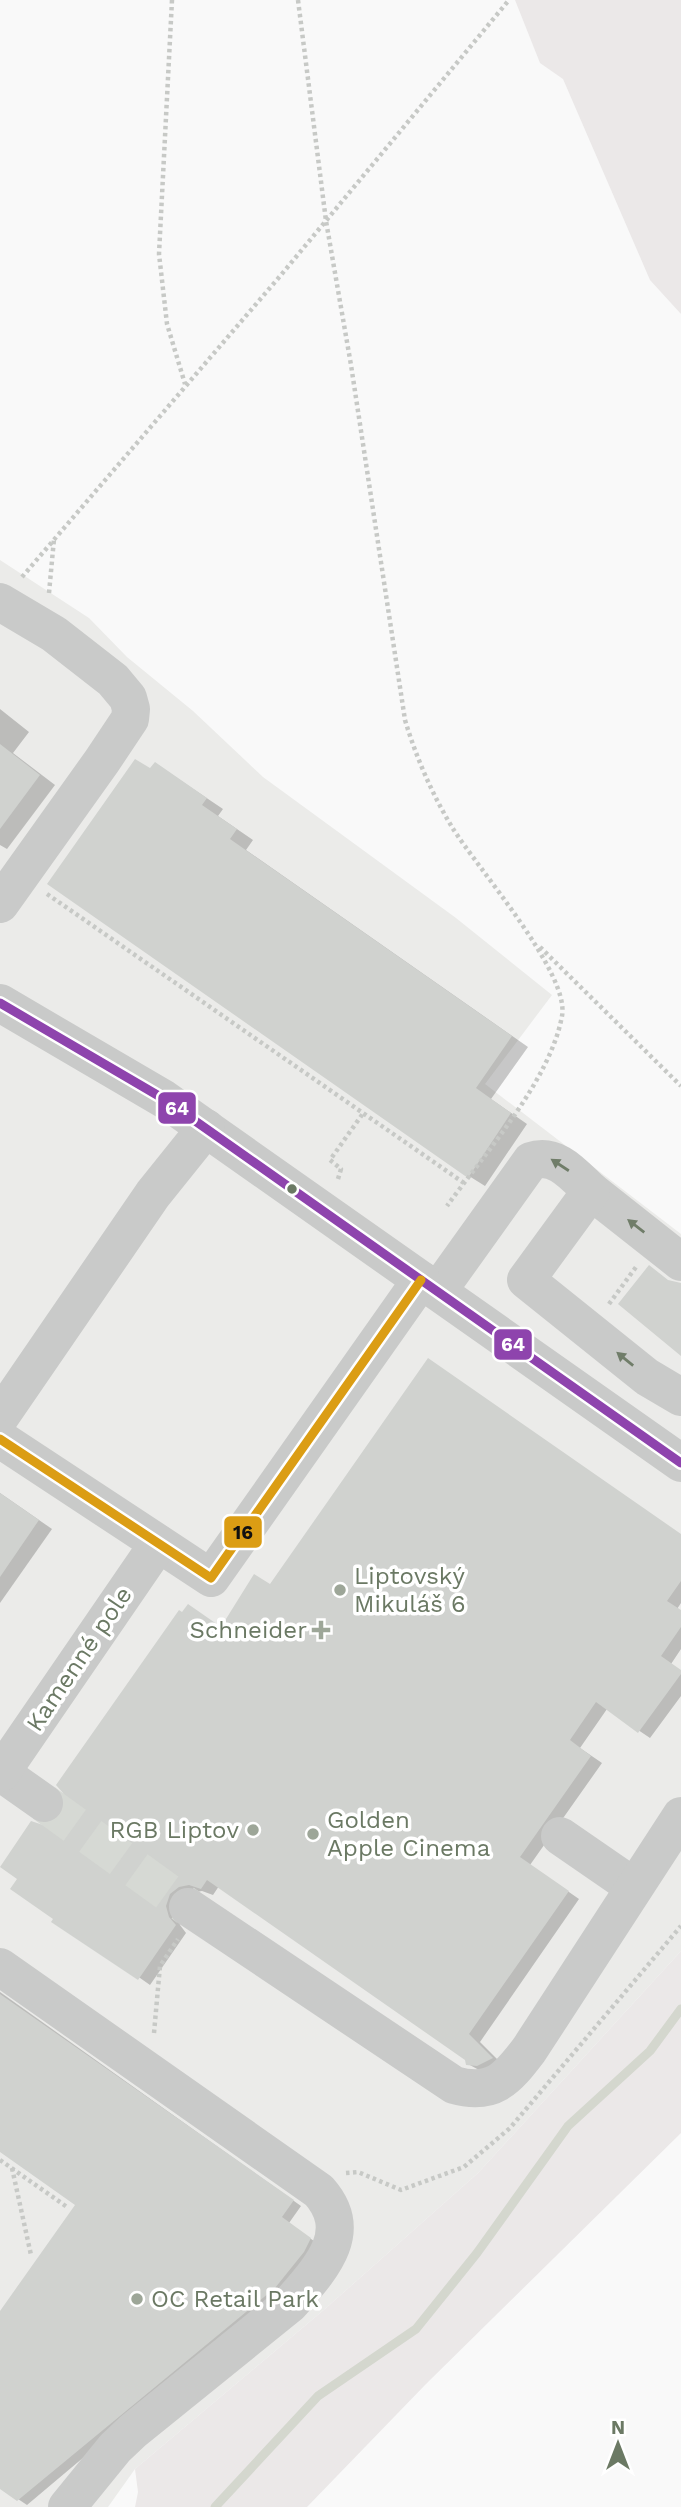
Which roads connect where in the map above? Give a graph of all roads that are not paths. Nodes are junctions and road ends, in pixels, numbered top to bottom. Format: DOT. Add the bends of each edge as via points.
graph roads {
  1 [pos="0,603"];
  2 [pos="0,904"];
  3 [pos="0,1003"];
  4 [pos="206,1128"];
  5 [pos="591,1191"];
  6 [pos="669,1252"];
  7 [pos="429,1286"];
  8 [pos="681,1397"];
  9 [pos="0,1417"];
  10 [pos="0,1439"];
  11 [pos="681,1463"];
  12 [pos="158,1544"];
  13 [pos="1,1773"];
  14 [pos="44,1803"];
  15 [pos="681,1816"];
  16 [pos="560,1836"];
  17 [pos="634,1887"];
  18 [pos="192,1910"];
  19 [pos="0,1967"];
  20 [pos="67,2507"];
  1 -- 2 [label="street" via="54,634 123,690 131,709 130,719"];
  3 -- 4 [label="street" via="107,1063"];
  4 -- 7 [label="street"];
  4 -- 9 [label="street" via="153,1194"];
  6 -- 5 [label="street, one-way"];
  5 -- 7 [label="street, one-way" via="552,1159 531,1161"];
  8 -- 5 [label="street, one-way" via="647,1377 526,1280"];
  7 -- 11 [label="street"];
  7 -- 12 [label="street" via="211,1578"];
  10 -- 12 [label="street"];
  12 -- 13 [label="street, Kamenné pole"];
  13 -- 14 [label="street"];
  15 -- 17 [label="street"];
  16 -- 17 [label="street"];
  17 -- 18 [label="street" via="530,2050 508,2077 474,2091 454,2085"];
  19 -- 20 [label="street" via="319,2191 336,2218 337,2234 311,2280 290,2304 115,2448"];
}
